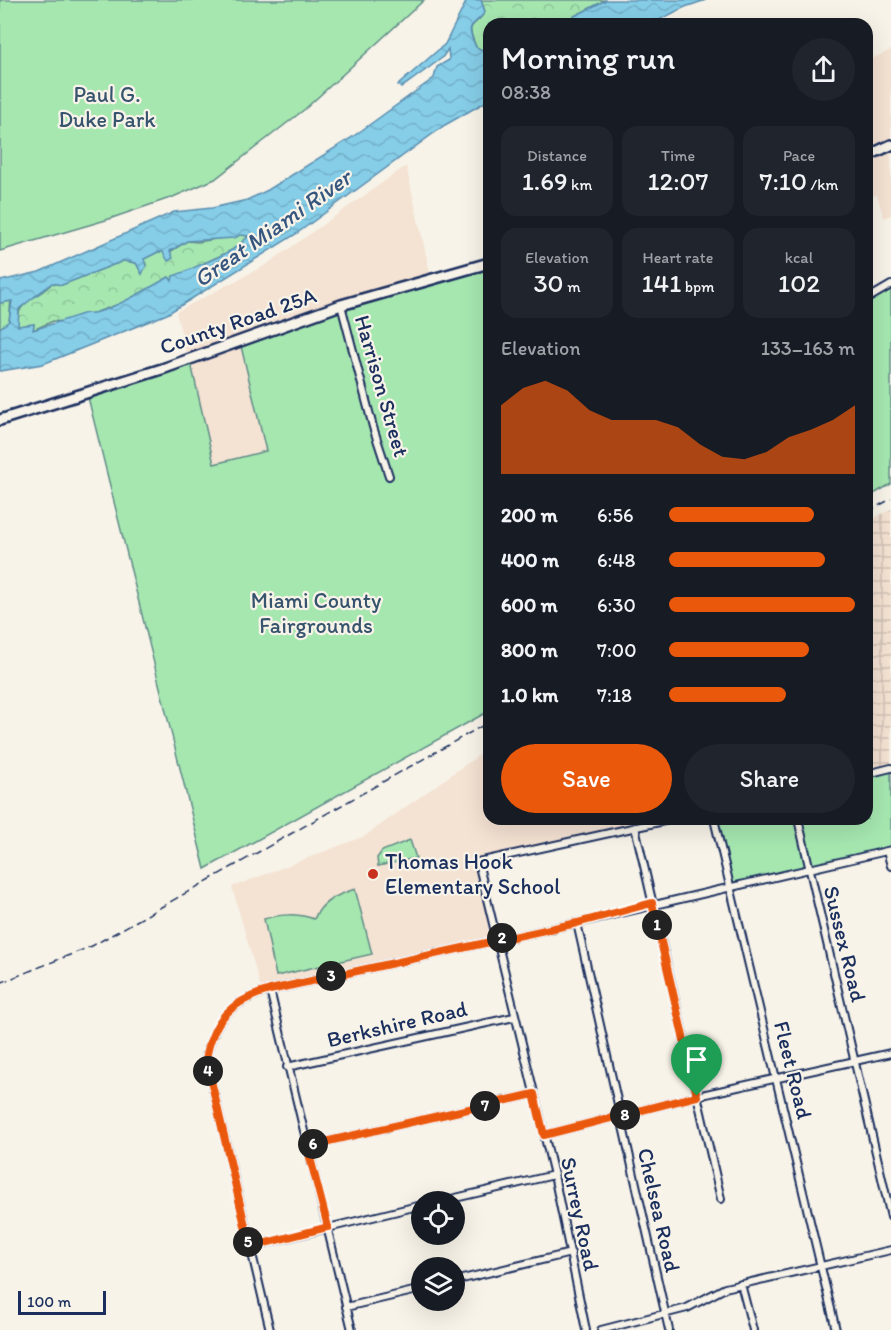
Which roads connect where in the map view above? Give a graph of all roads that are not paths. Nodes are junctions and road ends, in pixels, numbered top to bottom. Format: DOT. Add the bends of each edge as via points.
graph roads {
  1 [pos="891,145"];
  2 [pos="873,153"];
  3 [pos="483,265"];
  4 [pos="891,285"];
  5 [pos="873,296"];
  6 [pos="341,305"];
  7 [pos="0,420"];
  8 [pos="389,476"];
  9 [pos="891,768"];
  10 [pos="873,772"];
  11 [pos="644,825"];
  12 [pos="715,825"];
  13 [pos="799,825"];
  14 [pos="635,827"];
  15 [pos="889,850"];
  16 [pos="891,866"];
  17 [pos="808,870"];
  18 [pos="729,887"];
  19 [pos="652,903"];
  20 [pos="577,923"];
  21 [pos="496,939"];
  22 [pos="270,990"];
  23 [pos="514,1017"];
  24 [pos="891,1053"];
  25 [pos="855,1061"];
  26 [pos="287,1067"];
  27 [pos="777,1078"];
  28 [pos="534,1094"];
  29 [pos="697,1096"];
  30 [pos="620,1116"];
  31 [pos="544,1135"];
  32 [pos="307,1146"];
  33 [pos="554,1175"];
  34 [pos="465,1196"];
  35 [pos="721,1199"];
  36 [pos="411,1208"];
  37 [pos="891,1217"];
  38 [pos="328,1227"];
  39 [pos="250,1247"];
  40 [pos="891,1250"];
  41 [pos="571,1253"];
  42 [pos="820,1266"];
  43 [pos="465,1278"];
  44 [pos="741,1284"];
  45 [pos="411,1292"];
  46 [pos="346,1307"];
  47 [pos="665,1315"];
  48 [pos="270,1330"];
  49 [pos="352,1330"];
  50 [pos="586,1330"];
  51 [pos="601,1330"];
  52 [pos="669,1330"];
  53 [pos="753,1330"];
  54 [pos="836,1330"];
  1 -- 2 [label="main road"];
  3 -- 6 [label="main road, County Road 25A"];
  4 -- 5 [label="street"];
  6 -- 7 [label="main road, County Road 25A" via="162,369"];
  6 -- 8 [label="street, Harrison Street" via="372,427"];
  9 -- 10 [label="street"];
  11 -- 14 [label="street"];
  12 -- 18 [label="street, Fleet Road"];
  13 -- 17 [label="street, Sussex Road"];
  14 -- 19 [label="street"];
  14 -- 21 [label="street, Surrey Road" via="478,862"];
  15 -- 16 [label="street"];
  15 -- 17 [label="street"];
  17 -- 18 [label="street"];
  17 -- 25 [label="street, Sussex Road"];
  18 -- 19 [label="street"];
  18 -- 27 [label="street, Fleet Road"];
  19 -- 20 [label="street"];
  19 -- 29 [label="street"];
  20 -- 21 [label="street"];
  20 -- 30 [label="street, Chelsea Road"];
  21 -- 22 [label="street"];
  21 -- 23 [label="street, Surrey Road"];
  22 -- 26 [label="street"];
  22 -- 39 [label="street" via="238,1003 224,1015 210,1036 206,1059"];
  23 -- 26 [label="street, Berkshire Road"];
  23 -- 28 [label="street, Surrey Road"];
  24 -- 25 [label="street"];
  25 -- 27 [label="street"];
  25 -- 37 [label="street, Sussex Road"];
  26 -- 32 [label="street"];
  27 -- 29 [label="street"];
  27 -- 42 [label="street, Fleet Road"];
  28 -- 31 [label="street, Surrey Road"];
  28 -- 32 [label="street"];
  29 -- 30 [label="street"];
  29 -- 35 [label="street"];
  30 -- 31 [label="street"];
  30 -- 47 [label="street, Chelsea Road"];
  31 -- 33 [label="street, Surrey Road"];
  32 -- 38 [label="street"];
  33 -- 34 [label="street"];
  33 -- 41 [label="street, Surrey Road"];
  36 -- 38 [label="street"];
  38 -- 39 [label="street"];
  38 -- 46 [label="street"];
  39 -- 48 [label="street"];
  40 -- 42 [label="street"];
  41 -- 43 [label="street"];
  41 -- 50 [label="street, Surrey Road"];
  42 -- 44 [label="street"];
  42 -- 54 [label="street, Fleet Road"];
  44 -- 47 [label="street"];
  44 -- 53 [label="street"];
  45 -- 46 [label="street"];
  46 -- 49 [label="street"];
  47 -- 51 [label="street"];
  47 -- 52 [label="street, Chelsea Road"];
}
